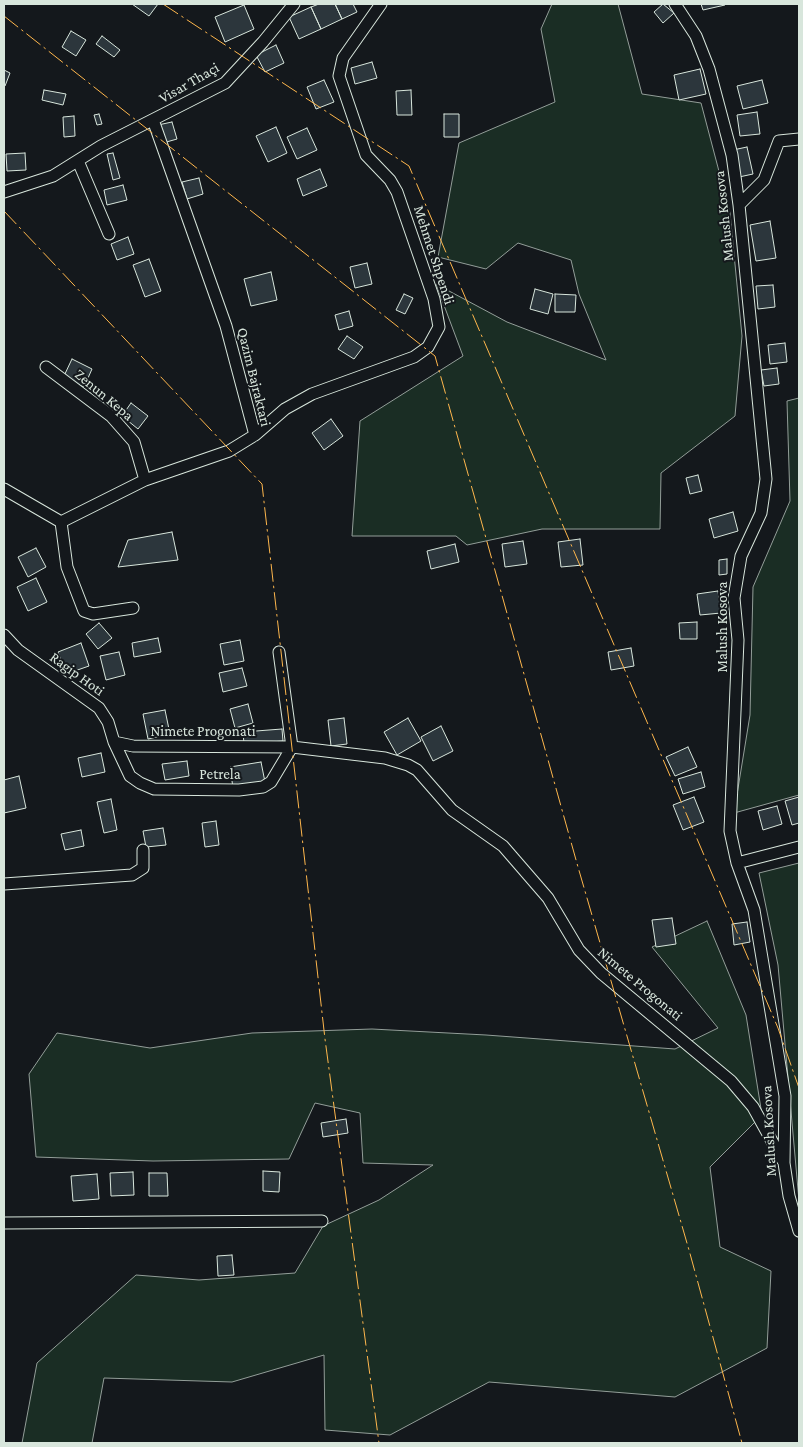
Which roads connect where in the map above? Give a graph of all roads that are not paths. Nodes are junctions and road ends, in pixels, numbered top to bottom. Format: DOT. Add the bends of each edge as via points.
graph roads {
  1 [pos="294,4"];
  2 [pos="381,4"];
  3 [pos="675,4"];
  4 [pos="153,120"];
  5 [pos="799,139"];
  6 [pos="78,161"];
  7 [pos="4,192"];
  8 [pos="739,205"];
  9 [pos="108,234"];
  10 [pos="46,367"];
  11 [pos="255,435"];
  12 [pos="146,480"];
  13 [pos="4,489"];
  14 [pos="61,522"];
  15 [pos="133,608"];
  16 [pos="4,634"];
  17 [pos="279,652"];
  18 [pos="114,742"];
  19 [pos="292,747"];
  20 [pos="130,776"];
  21 [pos="799,848"];
  22 [pos="143,850"];
  23 [pos="737,863"];
  24 [pos="4,884"];
  25 [pos="784,1163"];
  26 [pos="322,1221"];
  27 [pos="4,1223"];
  28 [pos="799,1231"];
  1 -- 4 [label="street, Visar Thaçi" via="225,83"];
  2 -- 11 [label="street, Mehmet Shpendi" via="343,58 340,81 366,154 397,192 434,299 439,327 428,347 414,357 312,394 285,409"];
  3 -- 8 [label="street, Malush Kosova" via="696,36 710,68 732,155"];
  4 -- 6 [label="street, Visar Thaçi"];
  4 -- 11 [label="street, Qazim Bajraktari" via="226,326"];
  5 -- 8 [label="street" via="779,141 764,180"];
  6 -- 7 [label="street, Visar Thaçi" via="53,176"];
  6 -- 9 [label="street"];
  8 -- 23 [label="street, Malush Kosova" via="766,479 761,513 741,556 734,598 738,659 730,818 731,841"];
  10 -- 12 [label="street, Zenun Kepa" via="111,416 134,442"];
  11 -- 12 [label="street, Qazim Bajraktari" via="229,451"];
  12 -- 14 [label="street, Qazim Bajraktari"];
  13 -- 14 [label="street"];
  14 -- 15 [label="street" via="67,567 84,611 93,614"];
  16 -- 18 [label="street, Ragip Hoti" via="18,650 99,708 108,722"];
  17 -- 19 [label="street"];
  18 -- 19 [label="street, Nimete Progonati" via="133,746"];
  18 -- 20 [label="street, Ragip Hoti"];
  19 -- 20 [label="street, Petrela" via="270,782 263,787 239,790 154,789"];
  19 -- 25 [label="street, Nimete Progonati" via="385,758 417,770 452,810 503,846 548,898 578,950 601,973 731,1081 753,1107"];
  21 -- 23 [label="street"];
  22 -- 24 [label="street" via="143,868 132,875"];
  23 -- 25 [label="street, Malush Kosova" via="754,910 785,1096"];
  25 -- 28 [label="street, Malush Kosova" via="788,1196"];
  26 -- 27 [label="street"];
}
